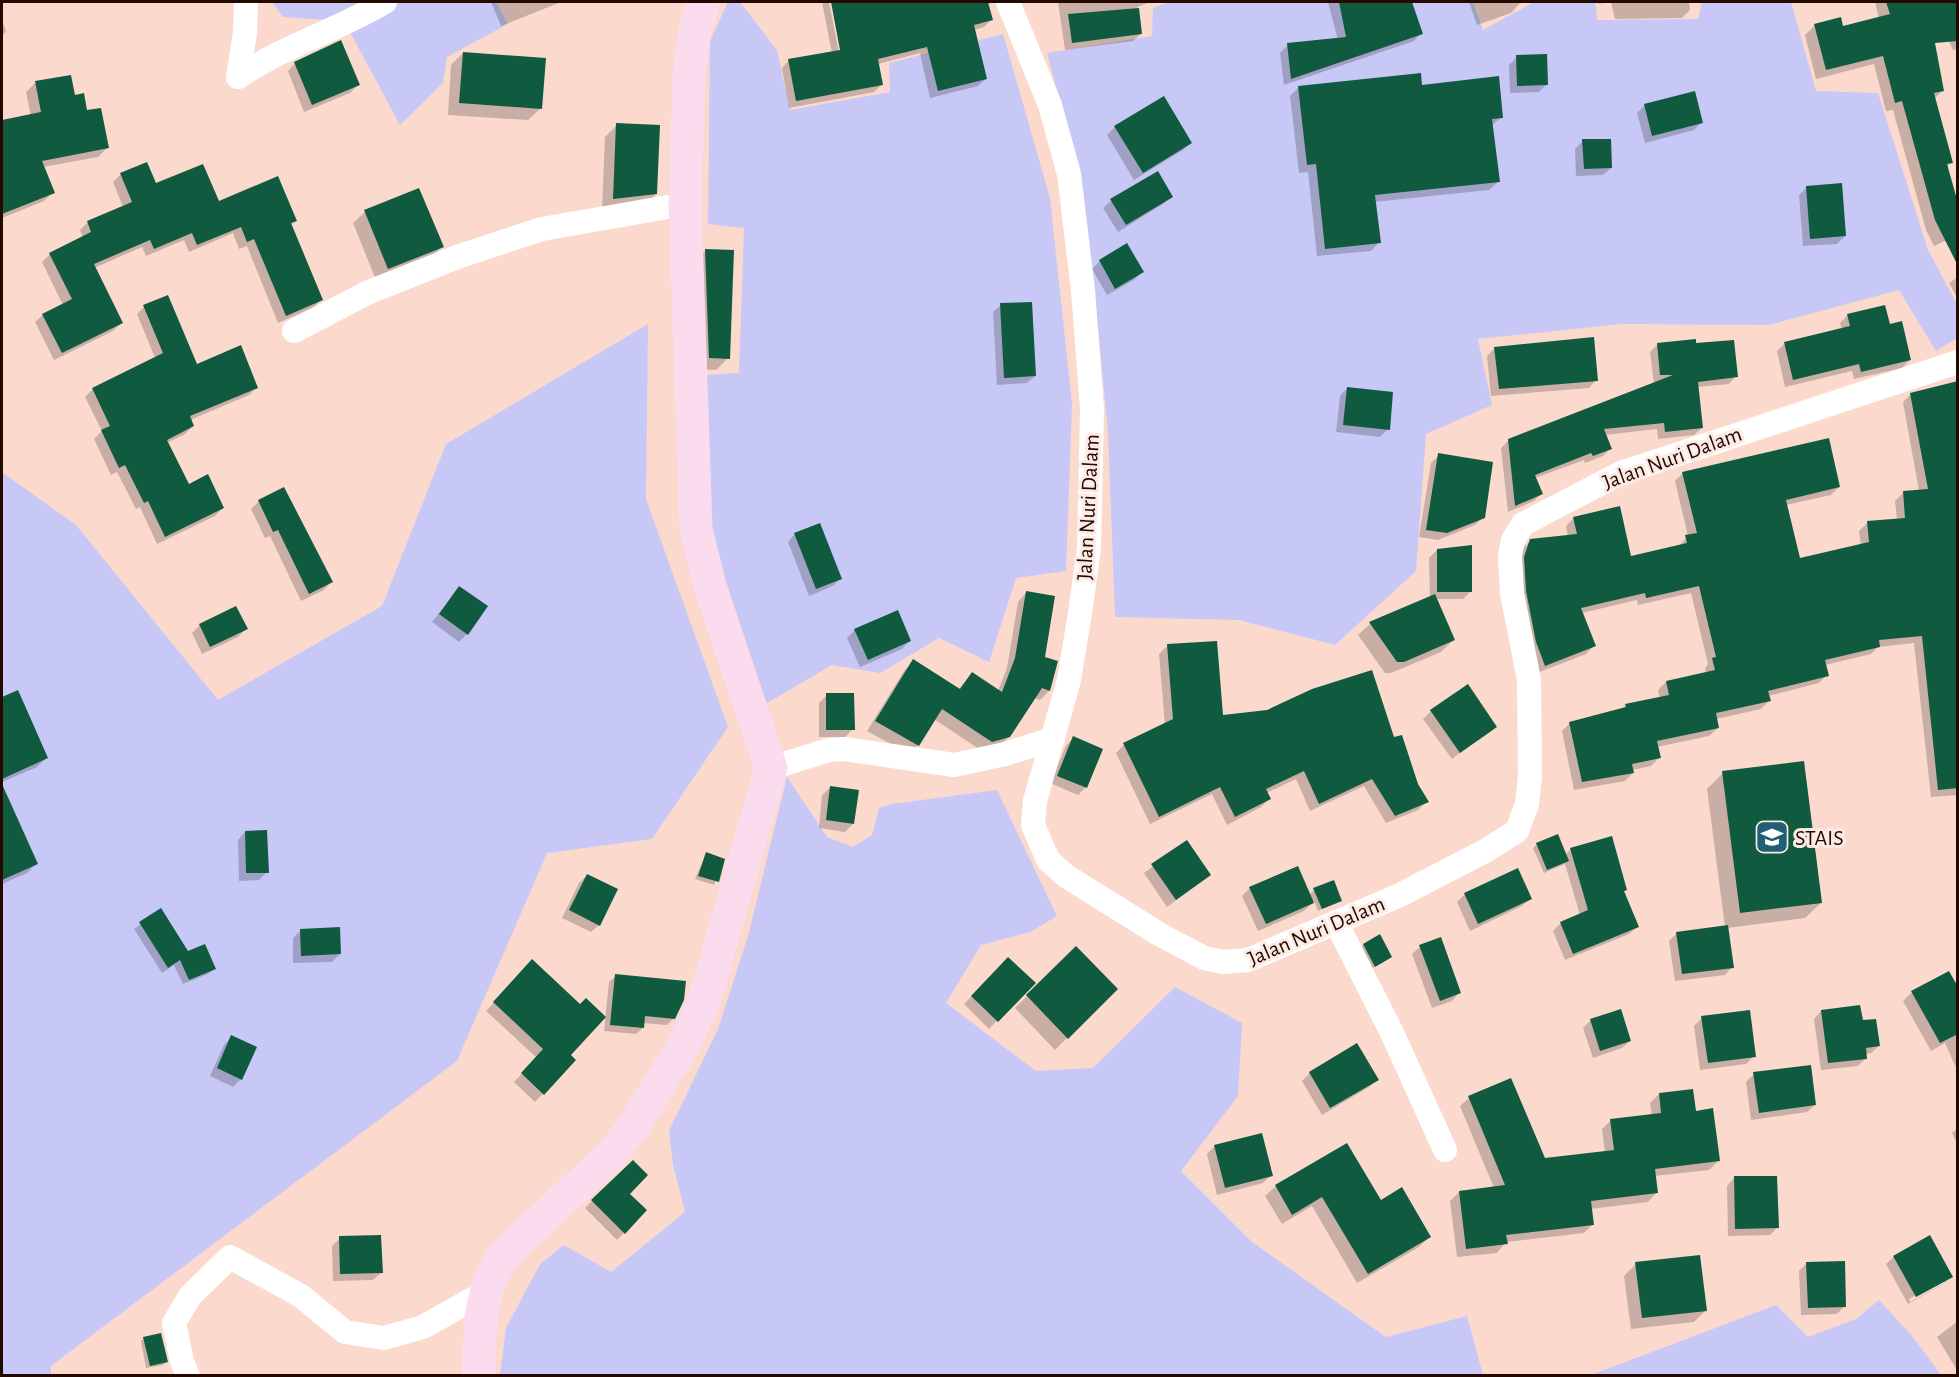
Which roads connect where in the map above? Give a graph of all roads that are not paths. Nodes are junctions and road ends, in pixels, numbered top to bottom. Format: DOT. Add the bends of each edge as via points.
graph roads {
  1 [pos="246,2"];
  2 [pos="385,2"];
  3 [pos="704,2"];
  4 [pos="1008,2"];
  5 [pos="685,204"];
  6 [pos="294,331"];
  7 [pos="1958,362"];
  8 [pos="1053,739"];
  9 [pos="771,768"];
  10 [pos="1336,922"];
  11 [pos="1445,1150"];
  12 [pos="487,1291"];
  13 [pos="188,1376"];
  14 [pos="478,1376"];
  1 -- 2 [label="street" via="238,77 261,61 353,21"];
  3 -- 5 [label="main road" via="695,30 689,75"];
  4 -- 8 [label="street, Jalan Nuri Dalam" via="1050,105 1069,174 1092,409 1089,548 1069,680"];
  5 -- 6 [label="street" via="532,232 369,292"];
  5 -- 9 [label="main road" via="696,530 717,607"];
  7 -- 10 [label="street, Jalan Nuri Dalam" via="1621,473 1523,524 1513,540 1510,556 1512,593 1529,680 1530,776 1527,804 1517,831 1400,895"];
  8 -- 9 [label="street" via="954,765 844,749"];
  8 -- 10 [label="street, Jalan Nuri Dalam" via="1035,801 1033,825 1048,860 1066,876 1188,950 1223,962 1248,960"];
  9 -- 12 [label="main road" via="705,998 685,1043 612,1154 501,1258"];
  10 -- 11 [label="street"];
  12 -- 13 [label="street" via="423,1327 384,1338 345,1332 301,1296 230,1257 190,1296 174,1323"];
  12 -- 14 [label="main road" via="481,1317"];
}
